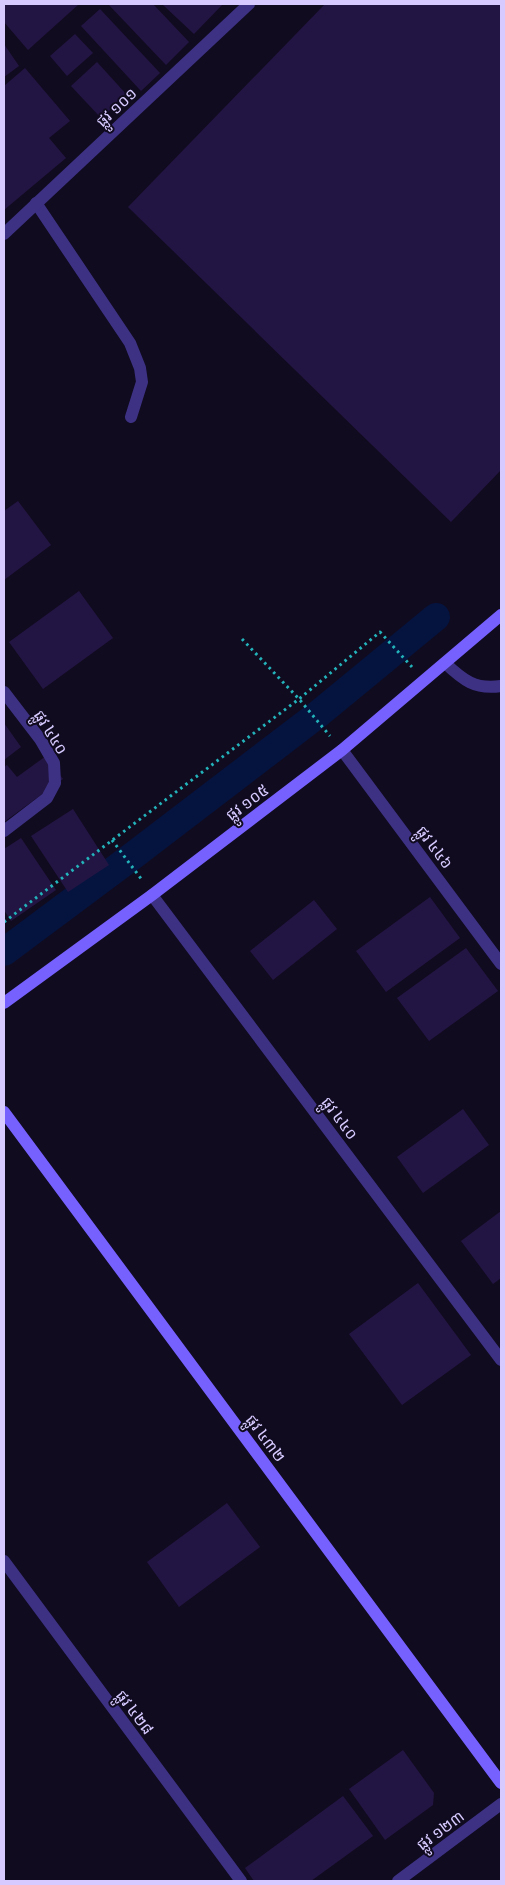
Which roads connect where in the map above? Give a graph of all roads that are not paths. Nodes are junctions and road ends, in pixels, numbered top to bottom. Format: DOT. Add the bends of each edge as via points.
graph roads {
  1 [pos="250,4"];
  2 [pos="36,203"];
  3 [pos="4,234"];
  4 [pos="131,418"];
  5 [pos="501,615"];
  6 [pos="445,663"];
  7 [pos="501,686"];
  8 [pos="4,692"];
  9 [pos="342,750"];
  10 [pos="4,831"];
  11 [pos="152,895"];
  12 [pos="501,964"];
  13 [pos="4,1004"];
  14 [pos="4,1112"];
  15 [pos="501,1360"];
  16 [pos="4,1561"];
  17 [pos="501,1783"];
  18 [pos="501,1804"];
  19 [pos="241,1881"];
  20 [pos="398,1881"];
  1 -- 2 [label="street, ផ្លូវ ១០១"];
  2 -- 3 [label="street, ផ្លូវ ១០១"];
  2 -- 4 [label="street" via="130,343 142,382"];
  5 -- 6 [label="street, ផ្លូវ ១០៥"];
  6 -- 7 [label="street" via="462,679 478,686"];
  6 -- 9 [label="street, ផ្លូវ ១០៥"];
  8 -- 10 [label="street, ផ្លូវ ៤៤០" via="54,763 56,783 46,798"];
  9 -- 11 [label="street, ផ្លូវ ១០៥"];
  9 -- 12 [label="street, ផ្លូវ ៤៤៦"];
  11 -- 13 [label="street, ផ្លូវ ១០៥"];
  11 -- 15 [label="street, ផ្លូវ ៤៤០"];
  14 -- 17 [label="street, ផ្លូវ ៤៣២"];
  16 -- 19 [label="street, ផ្លូវ ៤២៨"];
  18 -- 20 [label="street, ផ្លូវ ១២៣"];
}
